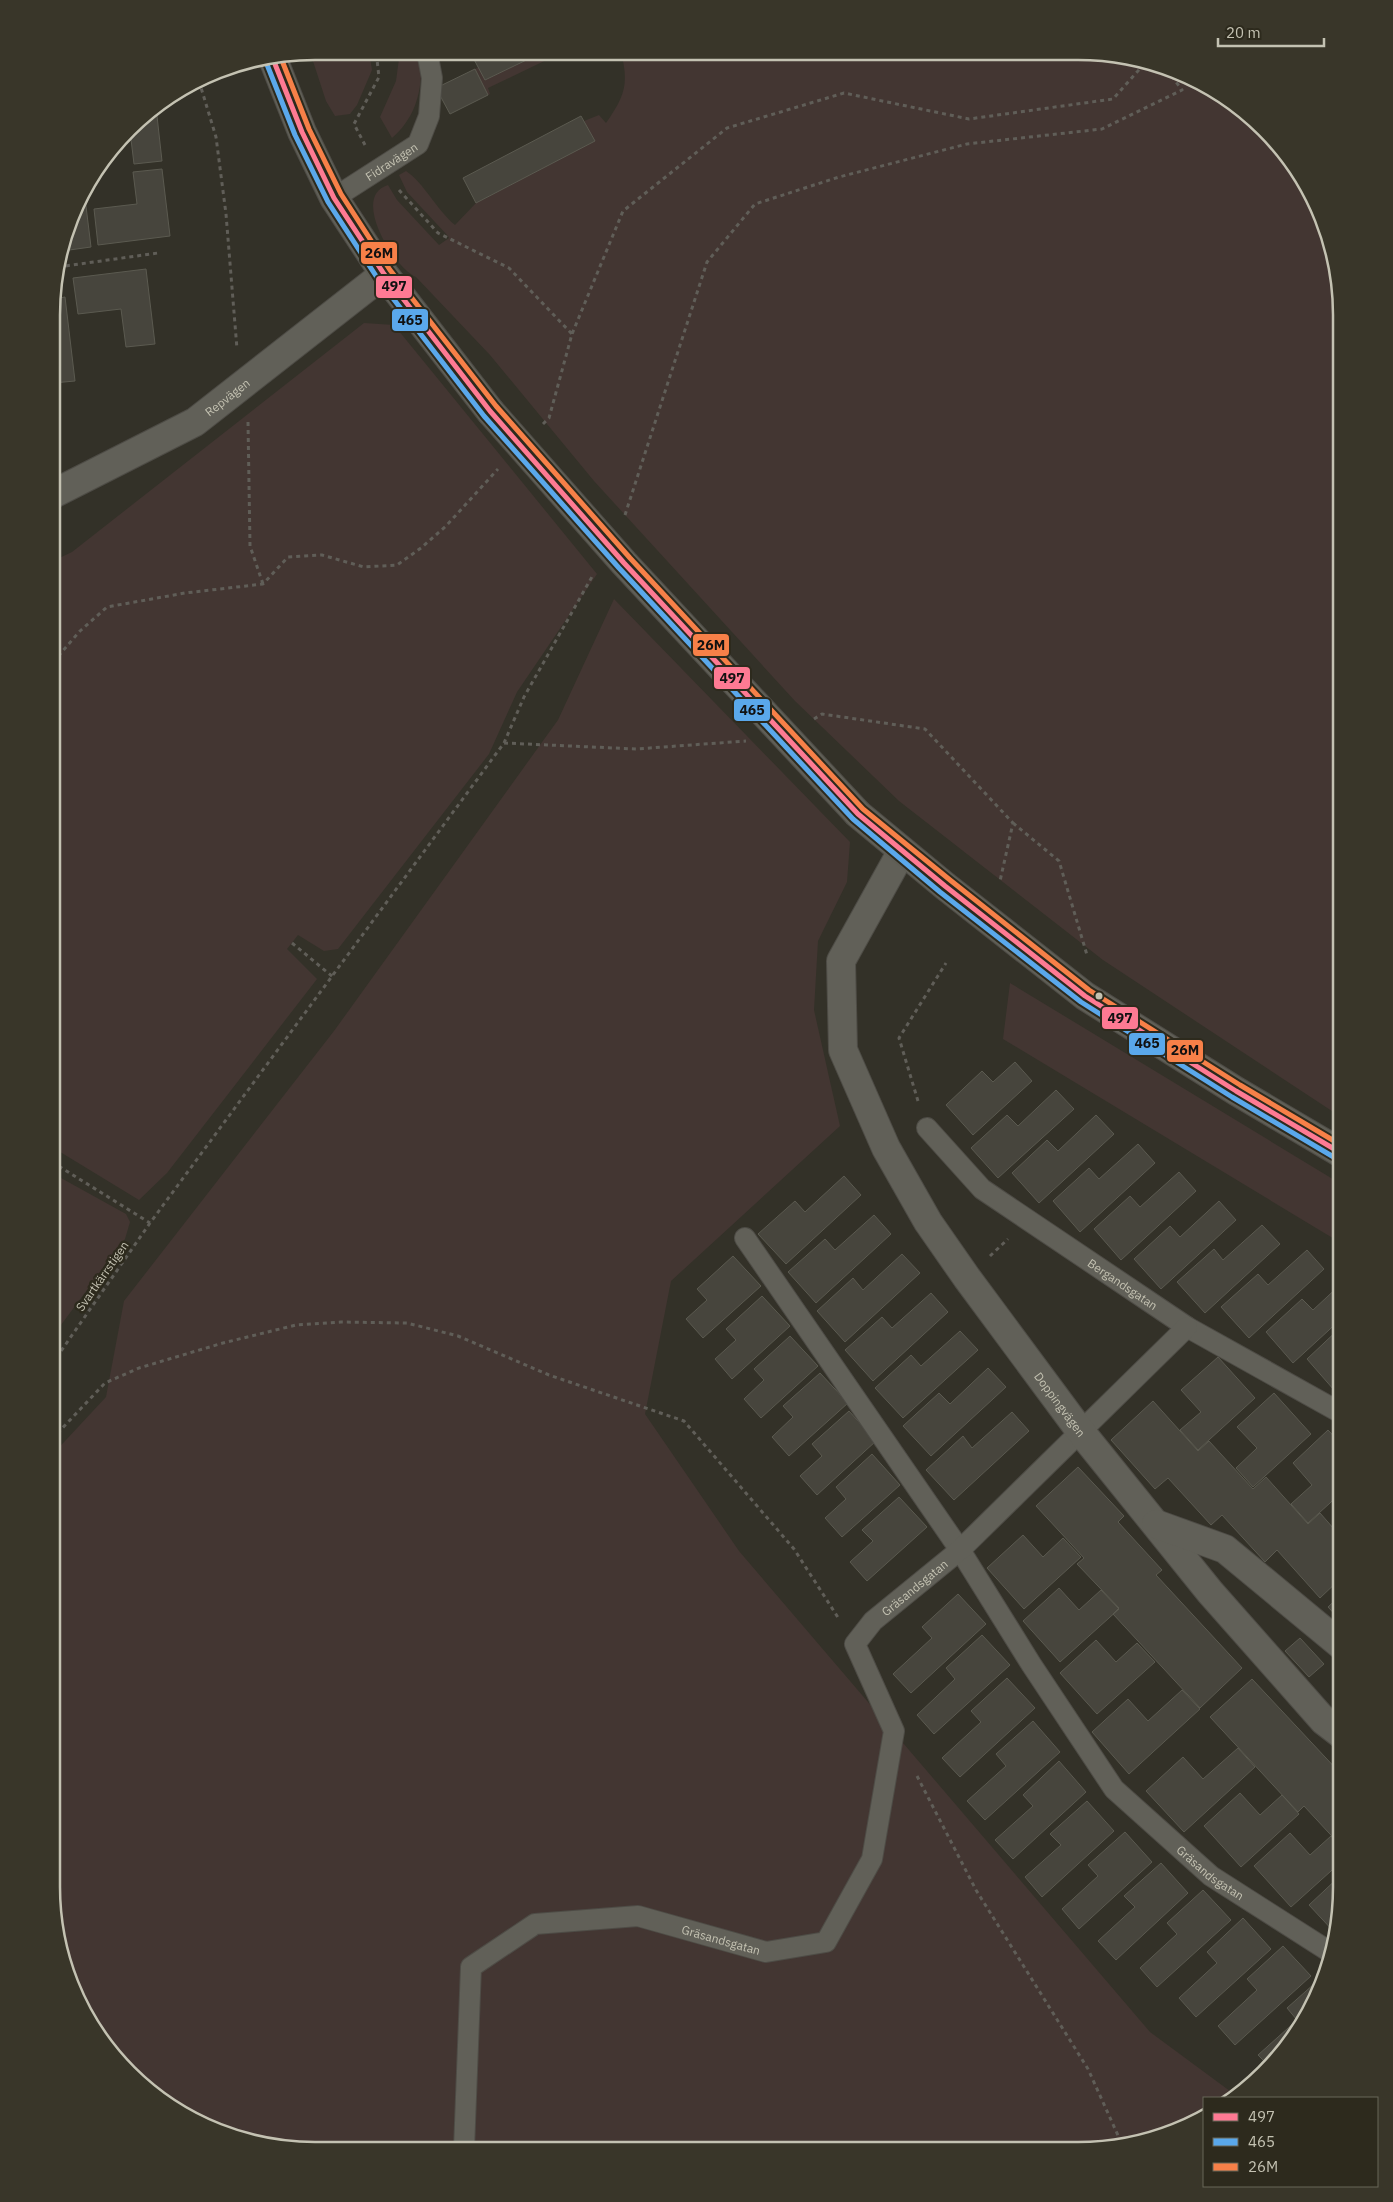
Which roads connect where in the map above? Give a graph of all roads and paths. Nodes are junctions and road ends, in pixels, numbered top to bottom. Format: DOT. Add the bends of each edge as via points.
graph roads {
  1 [pos="377,60"];
  2 [pos="429,60"];
  3 [pos="274,63"];
  4 [pos="1141,68"];
  5 [pos="201,87"];
  6 [pos="369,153"];
  7 [pos="395,184"];
  8 [pos="334,198"];
  9 [pos="158,253"];
  10 [pos="65,265"];
  11 [pos="384,274"];
  12 [pos="572,334"];
  13 [pos="238,358"];
  14 [pos="247,416"];
  15 [pos="536,431"];
  16 [pos="505,463"];
  17 [pos="60,490"];
  18 [pos="263,584"];
  19 [pos="60,654"];
  20 [pos="807,724"];
  21 [pos="754,740"];
  22 [pos="504,743"];
  23 [pos="1013,823"];
  24 [pos="902,851"];
  25 [pos="1000,881"];
  26 [pos="292,943"];
  27 [pos="1087,956"];
  28 [pos="946,963"];
  29 [pos="333,977"];
  30 [pos="927,1128"];
  31 [pos="1333,1148"];
  32 [pos="60,1167"];
  33 [pos="1028,1220"];
  34 [pos="745,1238"];
  35 [pos="966,1278"];
  36 [pos="1187,1327"];
  37 [pos="60,1352"];
  38 [pos="1333,1409"];
  39 [pos="60,1431"];
  40 [pos="1081,1432"];
  41 [pos="1156,1524"];
  42 [pos="960,1550"];
  43 [pos="1333,1638"];
  44 [pos="855,1644"];
  45 [pos="1333,1728"];
  46 [pos="917,1775"];
  47 [pos="1325,1949"];
  48 [pos="1119,2139"];
  49 [pos="464,2142"];
  1 -- 6 [label="path" via="379,77 354,124"];
  2 -- 8 [label="lane, Fidravägen" via="432,78 429,116 418,144"];
  3 -- 8 [label="street" via="302,132"];
  4 -- 12 [label="path" via="1113,99 969,119 844,93 727,128 623,211"];
  5 -- 13 [label="path" via="216,137"];
  7 -- 12 [label="path" via="438,233 509,268"];
  8 -- 11 [label="street"];
  9 -- 10 [label="path"];
  11 -- 17 [label="street, Repvägen" via="195,422"];
  11 -- 24 [label="street, bridge" via="490,411 624,564 858,814"];
  12 -- 15 [label="path" via="549,418"];
  14 -- 18 [label="path" via="250,546"];
  16 -- 18 [label="path" via="446,526 397,564 364,567 322,555 288,557"];
  18 -- 19 [label="path" via="107,607"];
  20 -- 23 [label="path" via="822,714 925,729"];
  21 -- 22 [label="path" via="636,749"];
  23 -- 25 [label="path"];
  23 -- 27 [label="path" via="1058,860"];
  24 -- 31 [label="street" via="1085,996"];
  24 -- 35 [label="street, Doppingvägen" via="841,962 843,1050 886,1148 928,1222"];
  26 -- 29 [label="path"];
  28 -- 30 [label="path" via="900,1038"];
  30 -- 33 [label="lane, Bergandsgatan" via="982,1189"];
  32 -- 37 [label="path, Svartkärrstigen" via="150,1223"];
  33 -- 35 [label="path"];
  33 -- 36 [label="lane, Bergandsgatan"];
  34 -- 42 [label="lane, Gräsandsgatan"];
  35 -- 40 [label="street, Doppingvägen"];
  36 -- 38 [label="lane, Bergandsgatan"];
  36 -- 40 [label="lane, Gräsandsgatan"];
  39 -- 44 [label="path" via="105,1383 139,1368 296,1325 407,1323 458,1336 548,1375 684,1422 794,1548"];
  40 -- 41 [label="street, Doppingvägen"];
  40 -- 42 [label="lane, Gräsandsgatan"];
  41 -- 43 [label="street" via="1225,1549"];
  41 -- 45 [label="street, Doppingvägen" via="1210,1592"];
  42 -- 44 [label="lane, Gräsandsgatan" via="873,1621"];
  42 -- 47 [label="lane, Gräsandsgatan" via="1114,1789 1211,1876"];
  44 -- 49 [label="lane, Gräsandsgatan" via="894,1730 872,1859 826,1942 766,1952 638,1916 535,1924 471,1967"];
  46 -- 48 [label="path" via="976,1890 1088,2069"];
}
